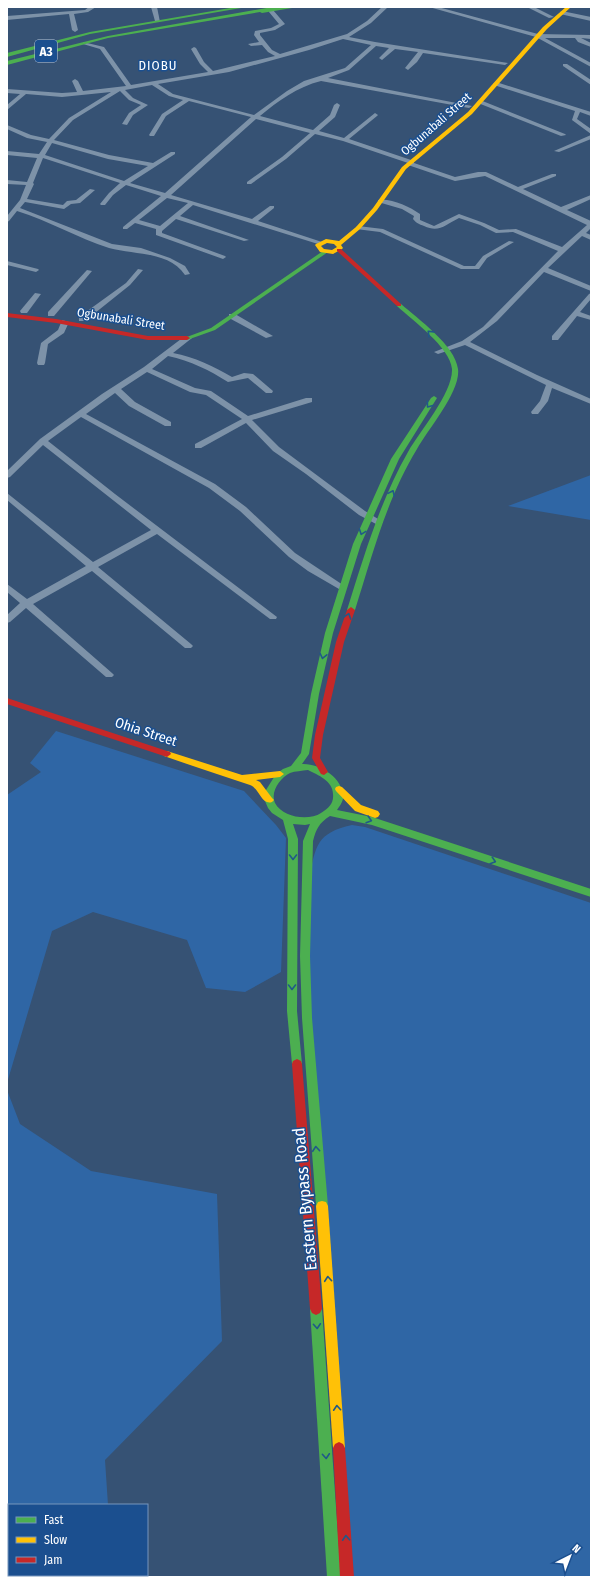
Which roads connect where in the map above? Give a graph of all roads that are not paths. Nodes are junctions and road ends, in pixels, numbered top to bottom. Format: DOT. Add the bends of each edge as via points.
graph roads {
  1 [pos="93,7"];
  2 [pos="154,7"];
  3 [pos="245,7"];
  4 [pos="296,7"];
  5 [pos="385,7"];
  6 [pos="432,7"];
  7 [pos="530,7"];
  8 [pos="271,8"];
  9 [pos="564,9"];
  10 [pos="71,12"];
  11 [pos="551,17"];
  12 [pos="7,18"];
  13 [pos="591,19"];
  14 [pos="158,21"];
  15 [pos="76,30"];
  16 [pos="535,35"];
  17 [pos="343,37"];
  18 [pos="577,37"];
  19 [pos="591,37"];
  20 [pos="87,39"];
  21 [pos="66,41"];
  22 [pos="263,43"];
  23 [pos="102,44"];
  24 [pos="250,44"];
  25 [pos="375,44"];
  26 [pos="591,45"];
  27 [pos="393,47"];
  28 [pos="194,49"];
  29 [pos="421,51"];
  30 [pos="279,56"];
  31 [pos="382,58"];
  32 [pos="8,60"];
  33 [pos="505,63"];
  34 [pos="564,65"];
  35 [pos="591,65"];
  36 [pos="408,68"];
  37 [pos="212,73"];
  38 [pos="321,79"];
  39 [pos="75,81"];
  40 [pos="152,83"];
  41 [pos="591,83"];
  42 [pos="496,84"];
  43 [pos="129,87"];
  44 [pos="121,89"];
  45 [pos="7,91"];
  46 [pos="80,92"];
  47 [pos="24,93"];
  48 [pos="187,100"];
  49 [pos="480,102"];
  50 [pos="337,105"];
  51 [pos="469,106"];
  52 [pos="7,108"];
  53 [pos="578,110"];
  54 [pos="590,114"];
  55 [pos="375,115"];
  56 [pos="254,118"];
  57 [pos="591,121"];
  58 [pos="125,124"];
  59 [pos="7,127"];
  60 [pos="591,132"];
  61 [pos="314,133"];
  62 [pos="152,135"];
  63 [pos="563,135"];
  64 [pos="591,137"];
  65 [pos="345,140"];
  66 [pos="50,141"];
  67 [pos="557,151"];
  68 [pos="7,153"];
  69 [pos="173,153"];
  70 [pos="41,156"];
  71 [pos="409,162"];
  72 [pos="154,165"];
  73 [pos="554,176"];
  74 [pos="7,182"];
  75 [pos="125,183"];
  76 [pos="249,183"];
  77 [pos="31,184"];
  78 [pos="518,189"];
  79 [pos="92,190"];
  80 [pos="166,196"];
  81 [pos="591,197"];
  82 [pos="23,200"];
  83 [pos="380,201"];
  84 [pos="192,203"];
  85 [pos="103,204"];
  86 [pos="272,207"];
  87 [pos="17,209"];
  88 [pos="561,210"];
  89 [pos="175,217"];
  90 [pos="7,220"];
  91 [pos="133,221"];
  92 [pos="253,221"];
  93 [pos="591,224"];
  94 [pos="125,228"];
  95 [pos="161,228"];
  96 [pos="358,228"];
  97 [pos="581,233"];
  98 [pos="591,238"];
  99 [pos="246,240"];
  100 [pos="511,242"];
  101 [pos="336,245"];
  102 [pos="323,249"];
  103 [pos="562,250"];
  104 [pos="223,257"];
  105 [pos="7,263"];
  106 [pos="543,269"];
  107 [pos="36,270"];
  108 [pos="140,270"];
  109 [pos="89,271"];
  110 [pos="188,274"];
  111 [pos="591,289"];
  112 [pos="37,294"];
  113 [pos="591,295"];
  114 [pos="7,309"];
  115 [pos="24,311"];
  116 [pos="576,313"];
  117 [pos="51,314"];
  118 [pos="7,315"];
  119 [pos="232,316"];
  120 [pos="591,318"];
  121 [pos="82,319"];
  122 [pos="65,322"];
  123 [pos="269,336"];
  124 [pos="188,338"];
  125 [pos="555,338"];
  126 [pos="169,339"];
  127 [pos="466,343"];
  128 [pos="174,347"];
  129 [pos="443,351"];
  130 [pos="168,354"];
  131 [pos="41,363"];
  132 [pos="147,369"];
  133 [pos="550,384"];
  134 [pos="116,389"];
  135 [pos="268,391"];
  136 [pos="309,400"];
  137 [pos="591,402"];
  138 [pos="535,412"];
  139 [pos="81,414"];
  140 [pos="247,419"];
  141 [pos="168,424"];
  142 [pos="43,441"];
  143 [pos="198,446"];
  144 [pos="7,475"];
  145 [pos="7,496"];
  146 [pos="367,517"];
  147 [pos="379,522"];
  148 [pos="157,530"];
  149 [pos="92,566"];
  150 [pos="7,587"];
  151 [pos="342,587"];
  152 [pos="27,604"];
  153 [pos="273,617"];
  154 [pos="7,620"];
  155 [pos="327,641"];
  156 [pos="340,642"];
  157 [pos="188,646"];
  158 [pos="109,675"];
  159 [pos="7,701"];
  160 [pos="294,768"];
  161 [pos="324,772"];
  162 [pos="280,774"];
  163 [pos="241,778"];
  164 [pos="339,789"];
  165 [pos="269,800"];
  166 [pos="331,813"];
  167 [pos="287,819"];
  168 [pos="318,820"];
  169 [pos="569,876"];
  170 [pos="591,893"];
  171 [pos="334,1577"];
  172 [pos="348,1577"];
  1 -- 10 [label="street" via="86,11"];
  2 -- 14 [label="street"];
  3 -- 14 [label="main road"];
  4 -- 8 [label="main road"];
  5 -- 17 [label="street" via="366,25"];
  6 -- 16 [label="street"];
  7 -- 11 [label="street"];
  8 -- 20 [label="main road, A3"];
  8 -- 21 [label="main road, A3" via="150,25"];
  8 -- 22 [label="street" via="282,24 273,29 257,32"];
  8 -- 23 [label="main road"];
  9 -- 11 [label="main road, Ogbunabali Street"];
  9 -- 13 [label="street"];
  9 -- 16 [label="main road, Ogbunabali Street"];
  10 -- 12 [label="street"];
  10 -- 15 [label="street"];
  11 -- 16 [label="main road, Ogbunabali Street"];
  14 -- 20 [label="main road"];
  15 -- 20 [label="street"];
  15 -- 21 [label="street"];
  16 -- 18 [label="street"];
  16 -- 33 [label="main road, Ogbunabali Street"];
  16 -- 35 [label="street"];
  16 -- 42 [label="main road, Ogbunabali Street"];
  17 -- 25 [label="street"];
  17 -- 30 [label="street"];
  18 -- 19 [label="street"];
  18 -- 26 [label="street" via="581,42"];
  20 -- 21 [label="main road"];
  20 -- 23 [label="main road"];
  20 -- 32 [label="main road, A3"];
  20 -- 32 [label="main road" via="43,55"];
  21 -- 32 [label="main road, A3"];
  21 -- 32 [label="main road" via="32,47"];
  22 -- 24 [label="street"];
  22 -- 30 [label="street"];
  23 -- 43 [label="street"];
  25 -- 27 [label="street"];
  25 -- 38 [label="street" via="347,69"];
  27 -- 29 [label="street"];
  27 -- 31 [label="street"];
  28 -- 37 [label="street"];
  29 -- 33 [label="street"];
  29 -- 36 [label="street"];
  30 -- 37 [label="street"];
  33 -- 51 [label="main road, Ogbunabali Street"];
  34 -- 41 [label="street"];
  37 -- 40 [label="street"];
  38 -- 51 [label="street"];
  38 -- 56 [label="street" via="289,93"];
  39 -- 46 [label="street"];
  40 -- 43 [label="street"];
  40 -- 48 [label="street" via="166,93"];
  42 -- 49 [label="main road, Ogbunabali Street"];
  42 -- 53 [label="street"];
  43 -- 44 [label="street"];
  44 -- 46 [label="street"];
  44 -- 58 [label="street" via="131,99 145,105 131,114"];
  44 -- 66 [label="street" via="71,119"];
  45 -- 47 [label="street"];
  46 -- 47 [label="street" via="52,95"];
  47 -- 52 [label="street"];
  48 -- 56 [label="street"];
  48 -- 62 [label="street" via="164,116"];
  49 -- 63 [label="street"];
  49 -- 71 [label="main road, Ogbunabali Street"];
  50 -- 61 [label="street" via="333,116"];
  51 -- 71 [label="main road, Ogbunabali Street"];
  53 -- 54 [label="street"];
  53 -- 60 [label="street" via="574,119"];
  54 -- 57 [label="street"];
  55 -- 65 [label="street"];
  56 -- 61 [label="street"];
  56 -- 80 [label="street"];
  59 -- 66 [label="street" via="29,137"];
  61 -- 65 [label="street"];
  61 -- 76 [label="street"];
  64 -- 67 [label="street"];
  65 -- 71 [label="street"];
  66 -- 70 [label="street"];
  66 -- 72 [label="street" via="108,157"];
  68 -- 70 [label="street"];
  69 -- 72 [label="street"];
  70 -- 75 [label="street"];
  70 -- 77 [label="street"];
  71 -- 78 [label="street" via="455,179 486,174"];
  71 -- 83 [label="main road, Ogbunabali Street"];
  71 -- 101 [label="main road, Ogbunabali Street" via="389,178"];
  72 -- 75 [label="street"];
  73 -- 78 [label="street"];
  74 -- 77 [label="street"];
  75 -- 80 [label="street"];
  75 -- 85 [label="street"];
  77 -- 82 [label="street"];
  78 -- 88 [label="street"];
  79 -- 82 [label="street" via="79,202 69,202 64,207"];
  80 -- 84 [label="street"];
  80 -- 91 [label="street"];
  81 -- 88 [label="street"];
  82 -- 87 [label="street"];
  83 -- 96 [label="main road, Ogbunabali Street"];
  83 -- 103 [label="street" via="410,210 418,215 418,221 434,228 459,216 498,232 514,230"];
  84 -- 89 [label="street"];
  84 -- 92 [label="street"];
  86 -- 92 [label="street"];
  87 -- 90 [label="street"];
  87 -- 110 [label="street" via="112,246 142,250 168,259 183,267"];
  88 -- 93 [label="street"];
  89 -- 95 [label="street"];
  89 -- 99 [label="street"];
  91 -- 94 [label="street"];
  91 -- 95 [label="street"];
  92 -- 102 [label="street"];
  93 -- 97 [label="street"];
  95 -- 104 [label="street" via="157,232 160,236"];
  96 -- 100 [label="street" via="381,230 469,269 477,268 485,257"];
  96 -- 101 [label="main road, Ogbunabali Street"];
  97 -- 98 [label="street"];
  97 -- 103 [label="street"];
  101 -- 102 [label="main road"];
  101 -- 102 [label="main road"];
  129 -- 101 [label="main road, one-way"];
  102 -- 119 [label="main road, Ogbunabali Street"];
  102 -- 121 [label="main road, Ogbunabali Street" via="225,314 192,331 150,333"];
  102 -- 129 [label="main road" via="378,293"];
  103 -- 106 [label="street"];
  105 -- 107 [label="street"];
  106 -- 111 [label="street"];
  106 -- 127 [label="street" via="486,329"];
  108 -- 121 [label="street" via="128,284"];
  109 -- 117 [label="street"];
  112 -- 115 [label="street"];
  113 -- 116 [label="street"];
  114 -- 115 [label="main road, Ogbunabali Street"];
  115 -- 117 [label="main road, Ogbunabali Street"];
  116 -- 120 [label="street"];
  116 -- 125 [label="street"];
  117 -- 121 [label="main road, Ogbunabali Street"];
  118 -- 122 [label="main road, Ogbunabali Street"];
  119 -- 123 [label="street"];
  119 -- 124 [label="main road, Ogbunabali Street" via="213,329"];
  122 -- 126 [label="main road, Ogbunabali Street" via="134,336"];
  122 -- 131 [label="street" via="61,331 45,343"];
  124 -- 126 [label="main road, Ogbunabali Street"];
  124 -- 128 [label="street"];
  126 -- 128 [label="street"];
  127 -- 129 [label="street"];
  127 -- 133 [label="street"];
  128 -- 130 [label="street"];
  129 -- 146 [label="main road, one-way" via="445,379 395,458"];
  147 -- 129 [label="main road, one-way" via="409,453 451,390 455,369"];
  130 -- 132 [label="street"];
  130 -- 135 [label="street" via="206,365 231,380 244,375 250,376"];
  132 -- 134 [label="street"];
  132 -- 140 [label="street" via="193,390 213,396"];
  133 -- 137 [label="street"];
  133 -- 138 [label="street" via="544,401"];
  134 -- 139 [label="street"];
  134 -- 141 [label="street" via="132,404"];
  136 -- 140 [label="street"];
  139 -- 142 [label="street"];
  139 -- 151 [label="street" via="212,486 243,509 292,555"];
  140 -- 143 [label="street"];
  140 -- 146 [label="street" via="276,449"];
  142 -- 144 [label="street"];
  142 -- 148 [label="street"];
  145 -- 149 [label="street"];
  146 -- 147 [label="street"];
  146 -- 151 [label="main road, one-way"];
  156 -- 147 [label="main road, one-way"];
  148 -- 149 [label="street"];
  148 -- 153 [label="street"];
  149 -- 152 [label="street"];
  149 -- 157 [label="street"];
  150 -- 152 [label="street"];
  151 -- 155 [label="main road"];
  152 -- 154 [label="street"];
  152 -- 158 [label="street"];
  155 -- 156 [label="main road"];
  155 -- 160 [label="main road, one-way" via="305,754"];
  156 -- 161 [label="main road" via="316,758"];
  159 -- 163 [label="main road, Ohia Street"];
  160 -- 161 [label="main road" via="309,767"];
  160 -- 162 [label="main road"];
  161 -- 164 [label="main road" via="335,781"];
  162 -- 163 [label="main road"];
  162 -- 165 [label="main road" via="270,788"];
  163 -- 165 [label="main road, Ohia Street" via="257,784"];
  164 -- 166 [label="main road" via="339,802"];
  164 -- 169 [label="main road" via="358,808"];
  165 -- 167 [label="main road" via="276,811"];
  166 -- 168 [label="main road"];
  166 -- 170 [label="main road, one-way" via="372,821"];
  167 -- 168 [label="main road" via="300,822"];
  167 -- 171 [label="main road, Eastern Bypass Road, one-way" via="293,839 292,1011 308,1186"];
  172 -- 168 [label="main road, Eastern Bypass Road, one-way" via="334,1351 307,1018 305,956 308,841 310,831"];
}
